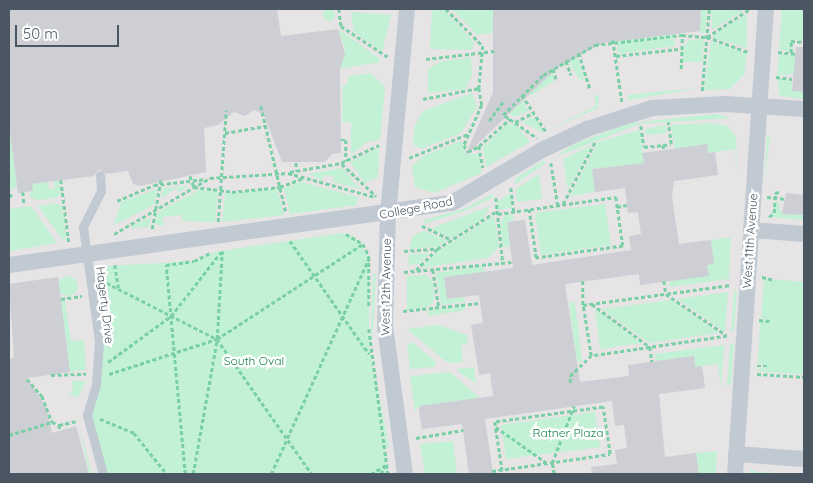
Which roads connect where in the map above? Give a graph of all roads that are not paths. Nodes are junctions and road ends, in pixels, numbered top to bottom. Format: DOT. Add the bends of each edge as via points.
graph roads {
  1 [pos="408,9"];
  2 [pos="766,9"];
  3 [pos="760,106"];
  4 [pos="804,109"];
  5 [pos="100,175"];
  6 [pos="388,214"];
  7 [pos="751,230"];
  8 [pos="804,234"];
  9 [pos="79,256"];
  10 [pos="9,264"];
  11 [pos="736,454"];
  12 [pos="804,459"];
  13 [pos="103,474"];
  14 [pos="405,474"];
  15 [pos="735,474"];
  1 -- 6 [label="street, West 12th Avenue"];
  2 -- 3 [label="street, West 11th Avenue"];
  3 -- 4 [label="street, College Road"];
  3 -- 6 [label="street, College Road" via="682,105 613,119 542,150 452,204"];
  3 -- 7 [label="street, West 11th Avenue"];
  5 -- 9 [label="lane, Hagerty Drive" via="101,192 83,227"];
  6 -- 9 [label="street, College Road"];
  6 -- 14 [label="street, West 12th Avenue" via="385,341"];
  7 -- 8 [label="street"];
  7 -- 11 [label="street, West 11th Avenue"];
  9 -- 10 [label="street, College Road"];
  9 -- 13 [label="lane, Hagerty Drive" via="98,341 96,386 87,415"];
  11 -- 12 [label="street"];
  11 -- 15 [label="street, West 11th Avenue"];
}
